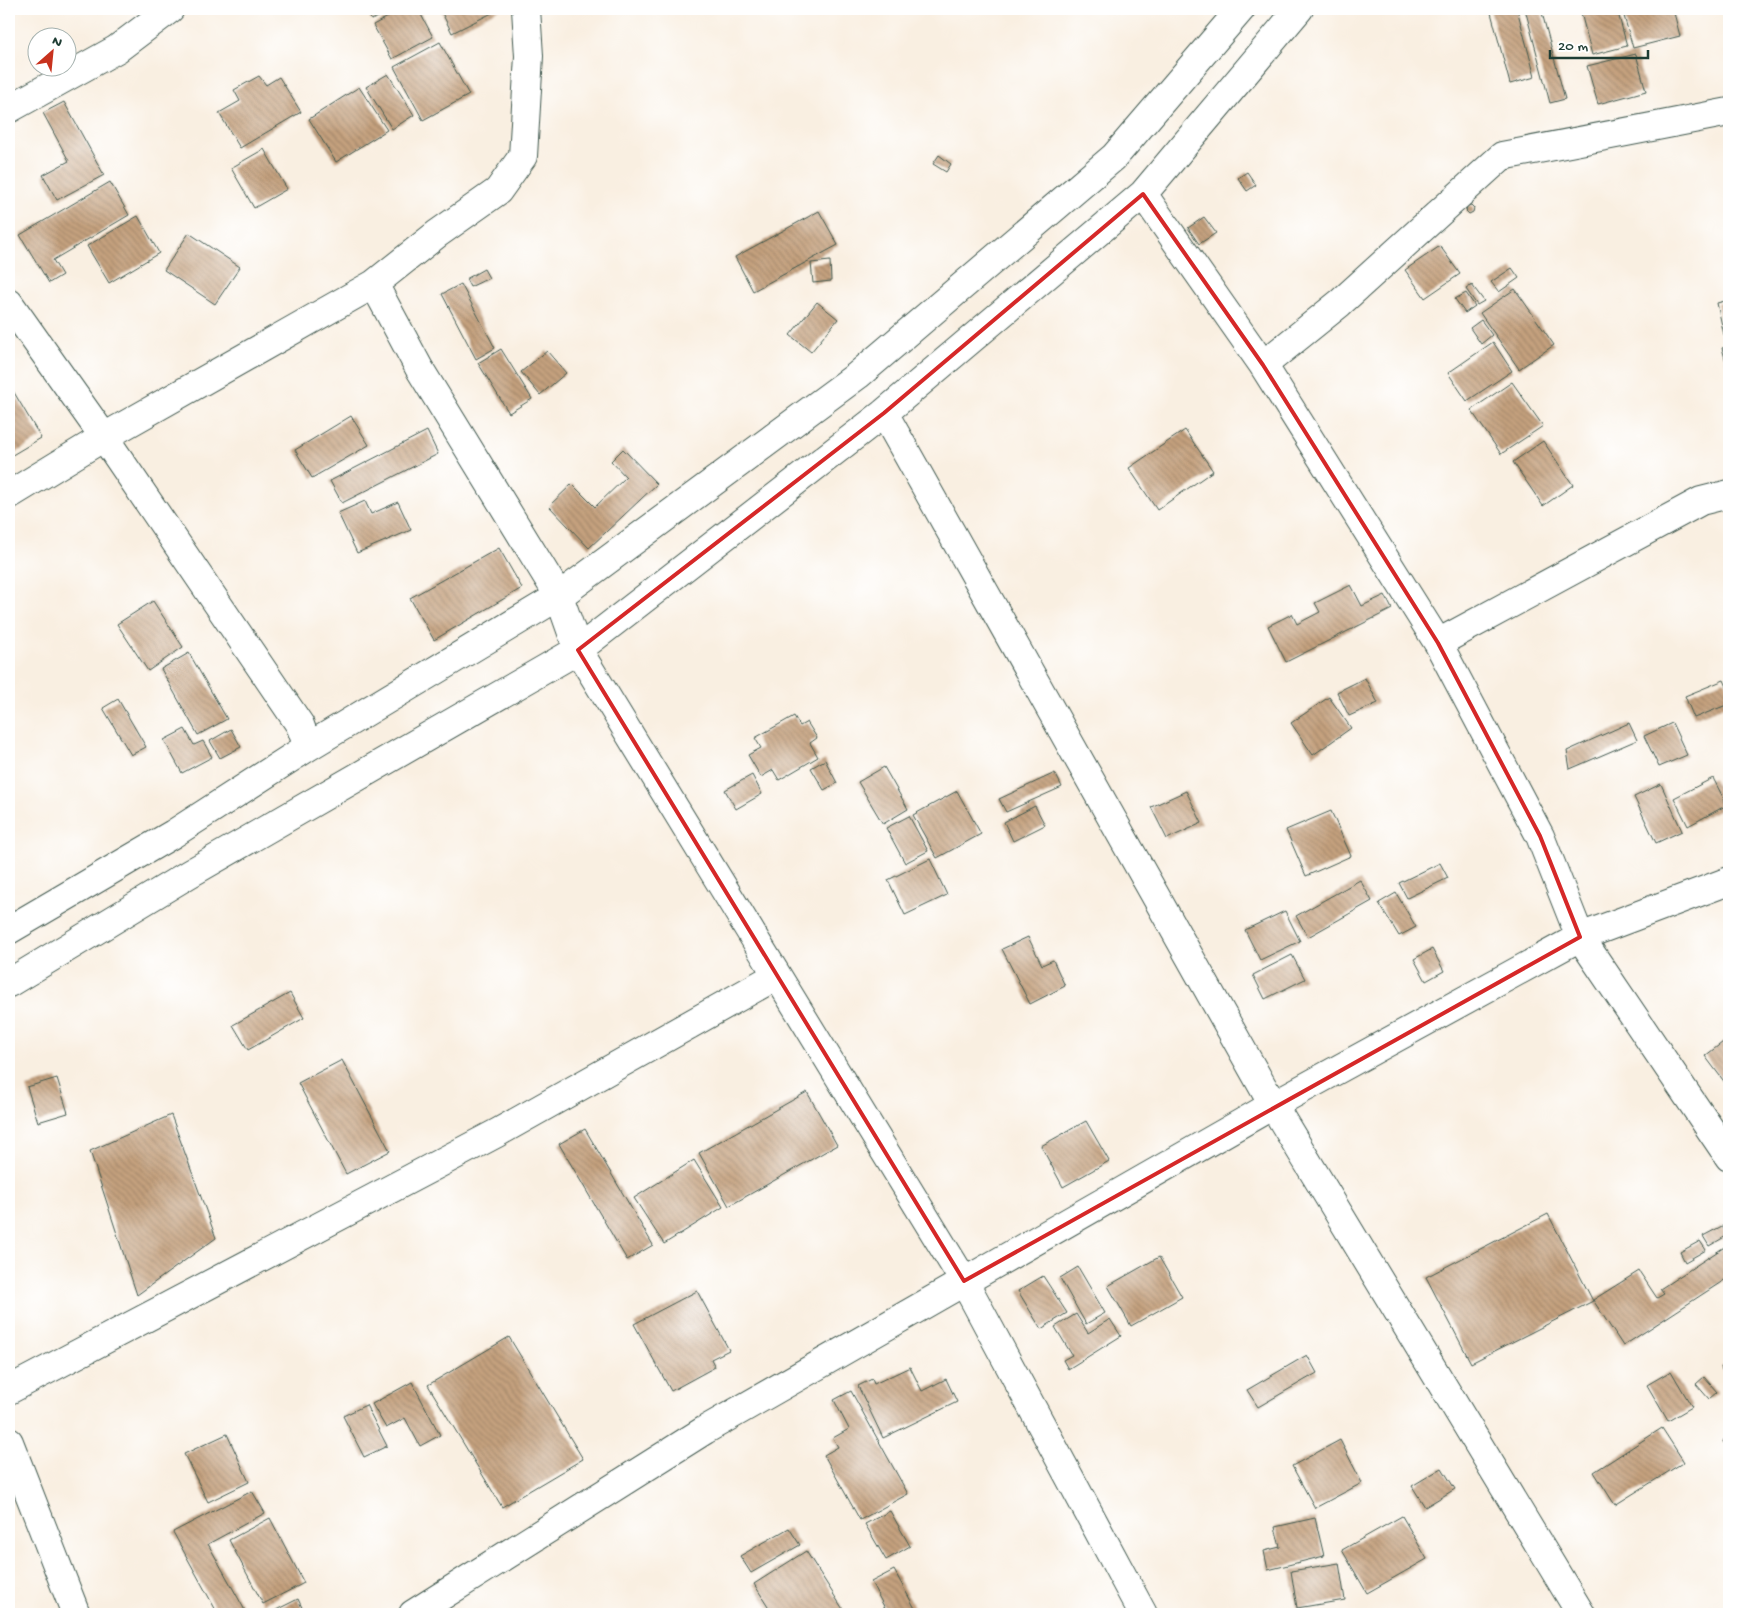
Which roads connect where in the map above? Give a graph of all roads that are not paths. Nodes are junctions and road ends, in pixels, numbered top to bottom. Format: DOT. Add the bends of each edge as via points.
graph roads {
  1 [pos="170,9"];
  2 [pos="526,9"];
  3 [pos="1241,9"];
  4 [pos="1299,9"];
  5 [pos="9,109"];
  6 [pos="1729,112"];
  7 [pos="1143,194"];
  8 [pos="374,284"];
  9 [pos="9,303"];
  10 [pos="1263,365"];
  11 [pos="884,414"];
  12 [pos="104,437"];
  13 [pos="9,494"];
  14 [pos="1729,494"];
  15 [pos="559,596"];
  16 [pos="1438,642"];
  17 [pos="578,650"];
  18 [pos="308,747"];
  19 [pos="1729,882"];
  20 [pos="9,930"];
  21 [pos="1580,936"];
  22 [pos="776,976"];
  23 [pos="9,983"];
  24 [pos="1273,1105"];
  25 [pos="1729,1157"];
  26 [pos="964,1282"];
  27 [pos="9,1390"];
  28 [pos="9,1442"];
  29 [pos="76,1614"];
  30 [pos="413,1614"];
  31 [pos="1143,1614"];
  32 [pos="1581,1614"];
  1 -- 5 [label="street" via="117,49"];
  2 -- 8 [label="street" via="529,56 523,156 498,191"];
  3 -- 15 [label="street" via="1114,157 858,374"];
  4 -- 7 [label="street"];
  6 -- 10 [label="street" via="1502,156 1340,303"];
  7 -- 10 [label="street"];
  7 -- 11 [label="street"];
  8 -- 12 [label="street"];
  8 -- 15 [label="street" via="420,368"];
  9 -- 12 [label="street"];
  10 -- 16 [label="street"];
  11 -- 17 [label="street"];
  11 -- 24 [label="street"];
  12 -- 13 [label="street"];
  12 -- 18 [label="street" via="300,725"];
  14 -- 16 [label="street" via="1701,501"];
  15 -- 17 [label="street"];
  15 -- 18 [label="street"];
  16 -- 21 [label="street" via="1540,836"];
  17 -- 22 [label="street"];
  17 -- 23 [label="street" via="189,874"];
  18 -- 20 [label="street" via="173,834"];
  19 -- 21 [label="street"];
  21 -- 24 [label="street"];
  21 -- 25 [label="street"];
  22 -- 26 [label="street"];
  22 -- 27 [label="street" via="497,1133"];
  24 -- 26 [label="street"];
  24 -- 32 [label="street"];
  26 -- 30 [label="street" via="705,1430"];
  26 -- 31 [label="street"];
  28 -- 29 [label="street"];
}
